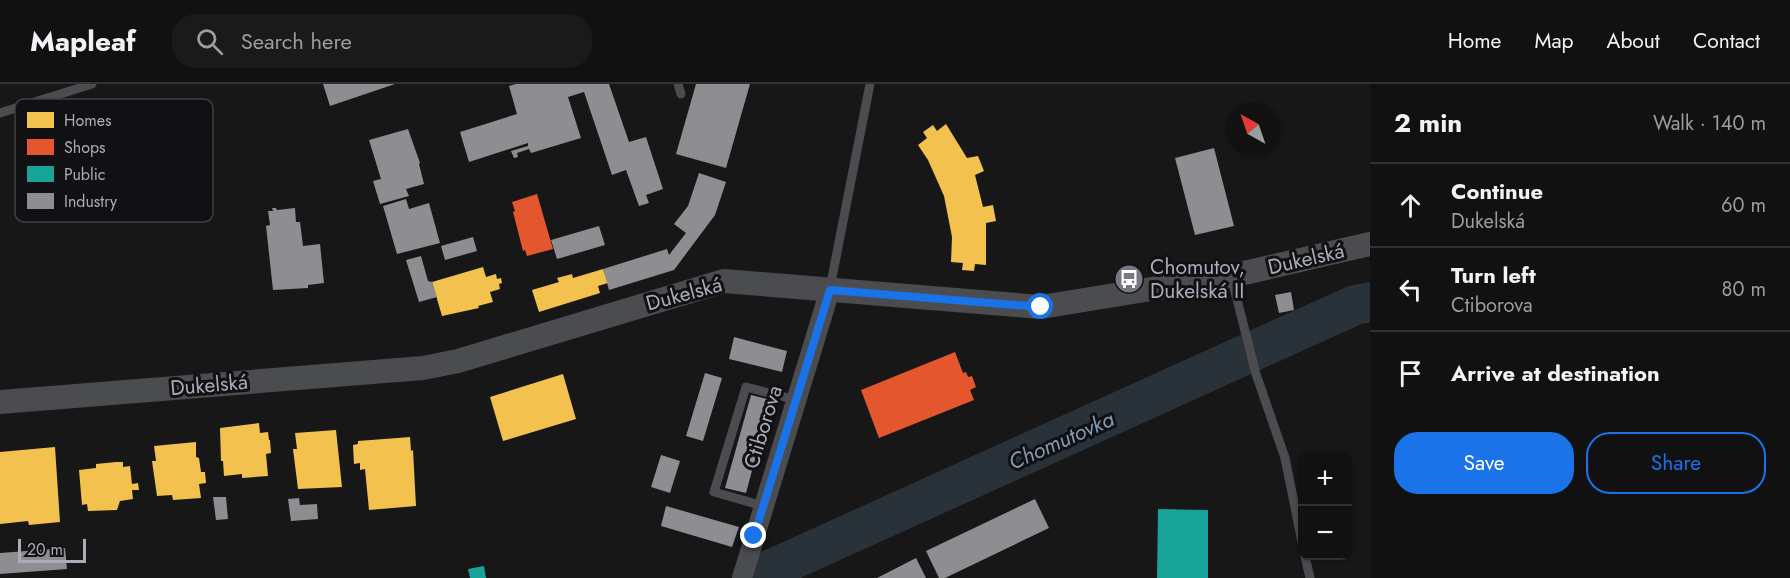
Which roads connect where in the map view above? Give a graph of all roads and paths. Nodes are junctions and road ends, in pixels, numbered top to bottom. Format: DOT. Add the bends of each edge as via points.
graph roads {
  1 [pos="92,84"];
  2 [pos="678,84"];
  3 [pos="870,84"];
  4 [pos="681,94"];
  5 [pos="44,99"];
  6 [pos="15,108"];
  7 [pos="0,113"];
  8 [pos="1370,244"];
  9 [pos="1231,276"];
  10 [pos="830,290"];
  11 [pos="796,400"];
  12 [pos="0,402"];
  13 [pos="763,506"];
  14 [pos="1298,522"];
  15 [pos="1306,560"];
  16 [pos="742,578"];
  17 [pos="1310,578"];
  1 -- 5 [label="lane"];
  2 -- 4 [label="lane"];
  3 -- 10 [label="lane"];
  6 -- 7 [label="lane"];
  8 -- 9 [label="street, Dukelská"];
  9 -- 10 [label="street, Dukelská" via="1041,307"];
  9 -- 14 [label="lane" via="1256,374 1285,458"];
  10 -- 11 [label="street, Ctiborova"];
  10 -- 12 [label="street, Dukelská" via="724,281 459,361 423,368"];
  11 -- 13 [label="street, Ctiborova"];
  11 -- 13 [label="lane" via="746,387 714,492"];
  13 -- 16 [label="street, Ctiborova"];
  15 -- 17 [label="lane"];
}
